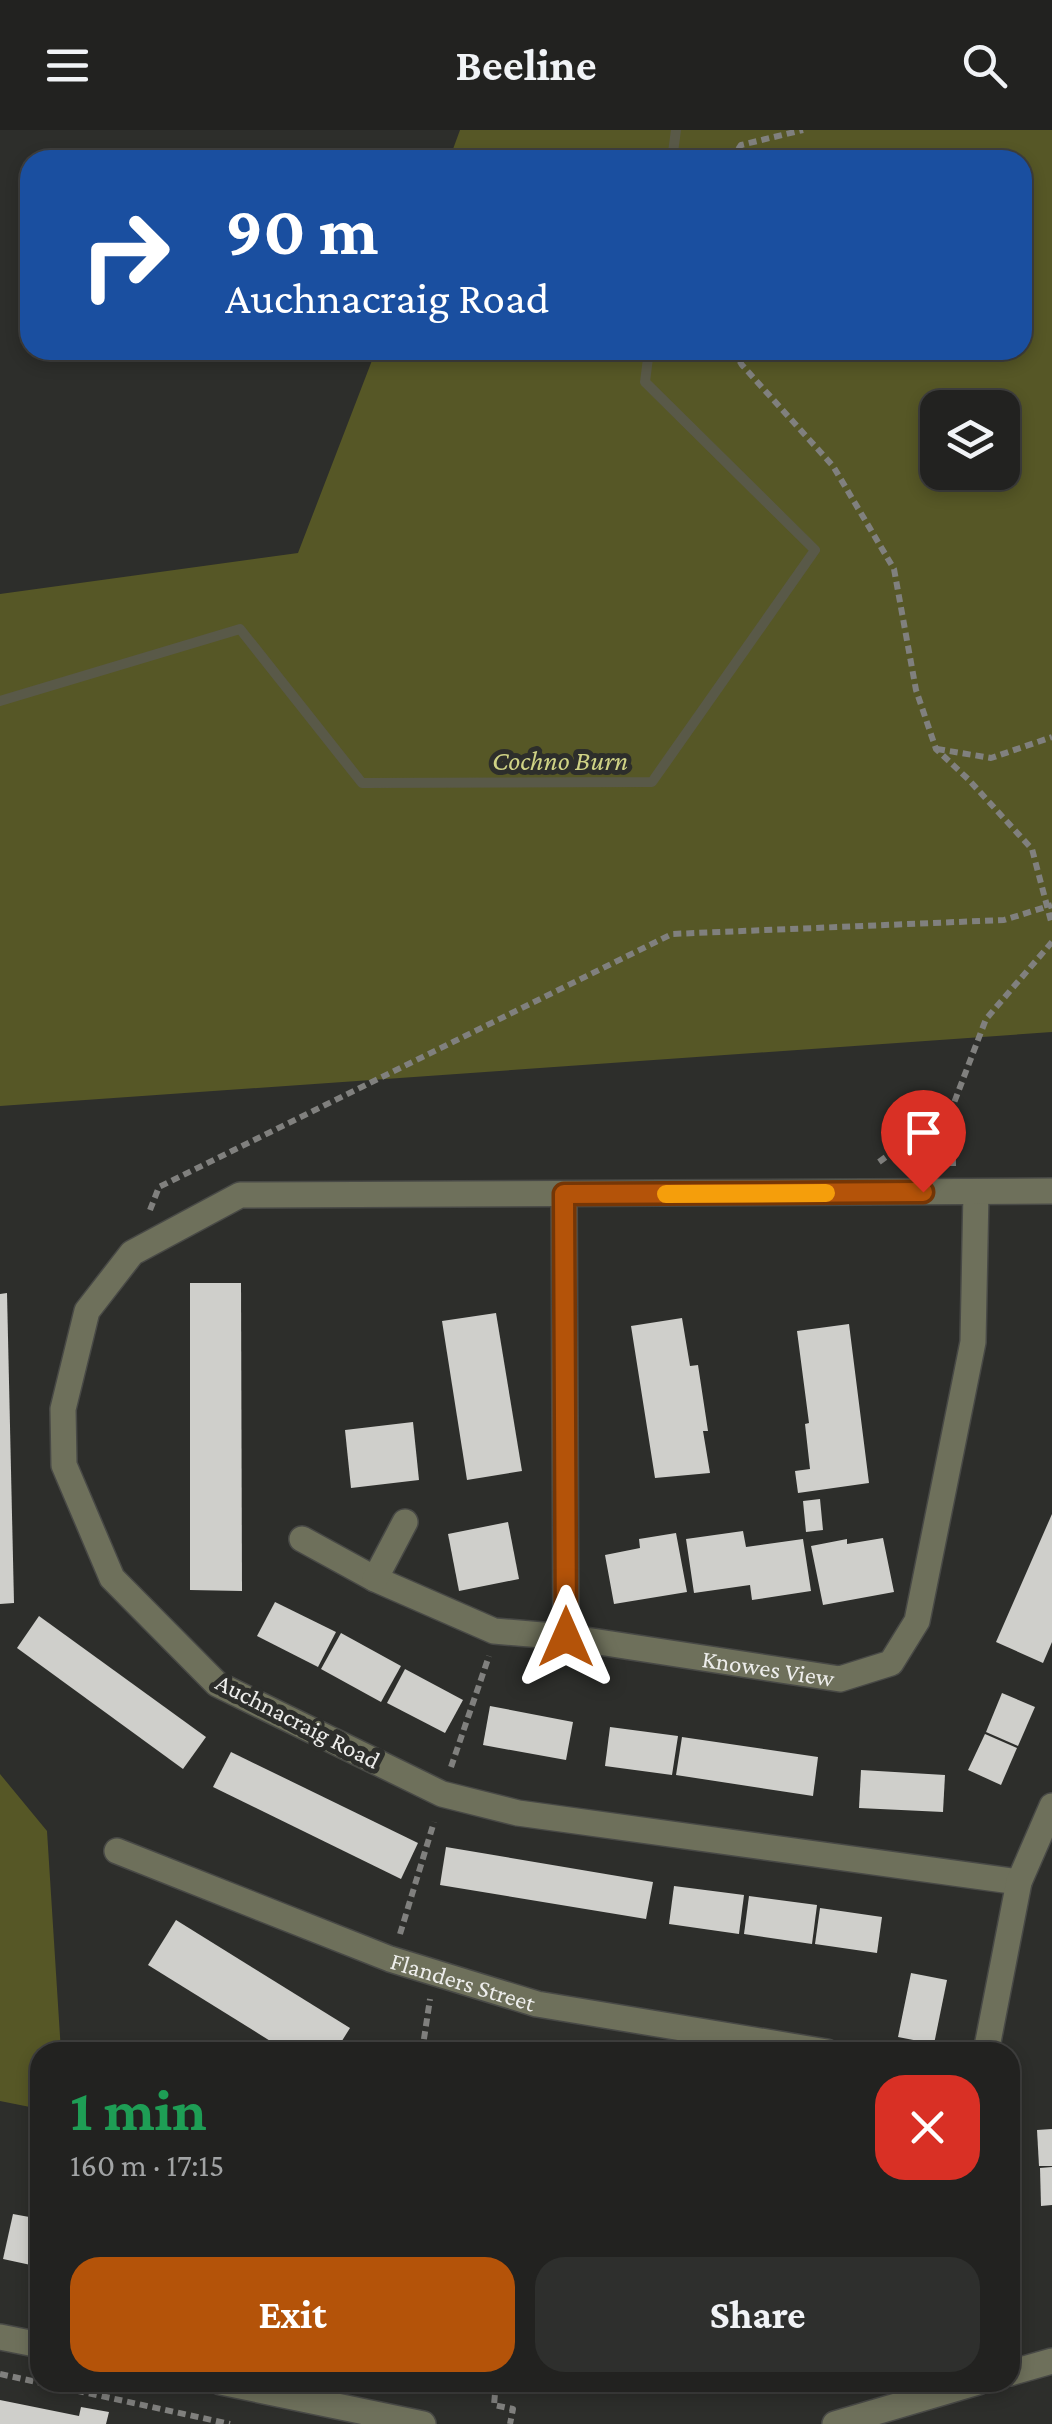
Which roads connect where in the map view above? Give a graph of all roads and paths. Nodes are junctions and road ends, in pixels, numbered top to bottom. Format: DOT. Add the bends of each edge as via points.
graph roads {
  1 [pos="803,130"];
  2 [pos="737,150"];
  3 [pos="739,360"];
  4 [pos="1052,737"];
  5 [pos="936,749"];
  6 [pos="1050,906"];
  7 [pos="1052,924"];
  8 [pos="1052,942"];
  9 [pos="952,1108"];
  10 [pos="878,1163"];
  11 [pos="1052,1191"];
  12 [pos="964,1192"];
  13 [pos="564,1194"];
  14 [pos="132,1253"];
  15 [pos="405,1522"];
  16 [pos="302,1539"];
  17 [pos="375,1579"];
  18 [pos="494,1630"];
  19 [pos="566,1637"];
  20 [pos="442,1794"];
  21 [pos="1052,1806"];
  22 [pos="117,1851"];
  23 [pos="1019,1882"];
  24 [pos="390,1958"];
  25 [pos="436,1974"];
  26 [pos="424,2042"];
  27 [pos="767,2042"];
  28 [pos="988,2042"];
  29 [pos="0,2337"];
  30 [pos="30,2343"];
  31 [pos="1052,2362"];
  32 [pos="1020,2370"];
  33 [pos="0,2374"];
  34 [pos="30,2381"];
  35 [pos="83,2392"];
  36 [pos="269,2392"];
  37 [pos="495,2392"];
  38 [pos="945,2392"];
  39 [pos="844,2423"];
  40 [pos="230,2424"];
  41 [pos="422,2424"];
  42 [pos="510,2424"];
  1 -- 2 [label="path"];
  3 -- 5 [label="path" via="834,466 894,568 916,690"];
  4 -- 5 [label="path" via="991,758"];
  5 -- 6 [label="path" via="1032,848"];
  6 -- 7 [label="path"];
  6 -- 14 [label="path" via="1004,920 672,934 159,1186"];
  8 -- 9 [label="path" via="986,1019"];
  9 -- 10 [label="path"];
  9 -- 12 [label="path"];
  11 -- 12 [label="street, Auchnacraig Road"];
  12 -- 13 [label="street, Auchnacraig Road"];
  12 -- 19 [label="street, Knowes View" via="973,1342 917,1621 892,1663 840,1679"];
  13 -- 14 [label="street, Auchnacraig Road" via="240,1195"];
  13 -- 19 [label="street"];
  14 -- 20 [label="street, Auchnacraig Road" via="87,1311 63,1409 64,1466 112,1578 217,1684"];
  15 -- 17 [label="street"];
  16 -- 17 [label="street, Knowes View"];
  17 -- 18 [label="street, Knowes View"];
  18 -- 19 [label="street, Knowes View"];
  18 -- 20 [label="path"];
  20 -- 23 [label="street, Auchnacraig Road" via="518,1814"];
  20 -- 24 [label="path"];
  21 -- 23 [label="street"];
  22 -- 24 [label="street, Flanders Street"];
  23 -- 28 [label="street"];
  24 -- 25 [label="street, Flanders Street"];
  25 -- 26 [label="path"];
  25 -- 27 [label="street, Flanders Street" via="537,2004"];
  29 -- 30 [label="street"];
  31 -- 32 [label="street"];
  33 -- 34 [label="path"];
  35 -- 40 [label="path"];
  36 -- 41 [label="street"];
  37 -- 42 [label="path" via="494,2405 513,2409"];
  38 -- 39 [label="street"];
}
